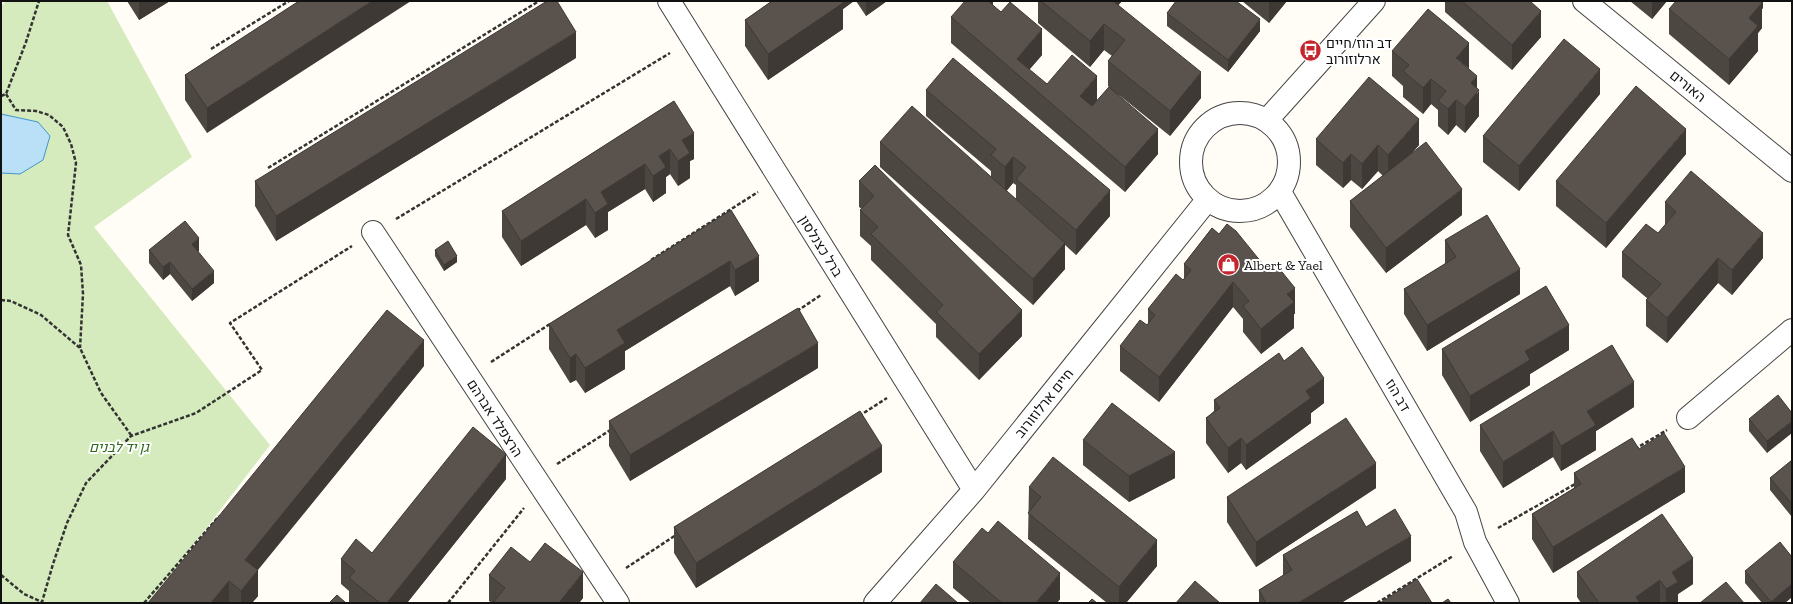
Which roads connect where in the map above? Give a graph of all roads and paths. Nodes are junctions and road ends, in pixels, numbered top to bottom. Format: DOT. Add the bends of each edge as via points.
graph roads {
  1 [pos="39,1"];
  2 [pos="289,1"];
  3 [pos="539,1"];
  4 [pos="669,1"];
  5 [pos="1374,1"];
  6 [pos="1584,1"];
  7 [pos="693,40"];
  8 [pos="211,48"];
  9 [pos="6,94"];
  10 [pos="1,96"];
  11 [pos="1267,120"];
  12 [pos="268,168"];
  13 [pos="1792,171"];
  14 [pos="779,178"];
  15 [pos="1280,192"];
  16 [pos="1208,200"];
  17 [pos="373,232"];
  18 [pos="647,263"];
  19 [pos="844,281"];
  20 [pos="1,300"];
  21 [pos="797,311"];
  22 [pos="554,322"];
  23 [pos="1792,330"];
  24 [pos="80,348"];
  25 [pos="468,376"];
  26 [pos="908,384"];
  27 [pos="1688,418"];
  28 [pos="855,419"];
  29 [pos="616,427"];
  30 [pos="131,436"];
  31 [pos="1633,450"];
  32 [pos="538,482"];
  33 [pos="1578,482"];
  34 [pos="974,490"];
  35 [pos="222,513"];
  36 [pos="677,535"];
  37 [pos="1475,542"];
  38 [pos="1,575"];
  39 [pos="604,582"];
  40 [pos="42,603"];
  41 [pos="144,603"];
  42 [pos="448,603"];
  43 [pos="618,603"];
  44 [pos="875,603"];
  45 [pos="1377,603"];
  46 [pos="1508,603"];
  1 -- 9 [label="path"];
  2 -- 8 [label="path"];
  3 -- 12 [label="path"];
  4 -- 7 [label="street, ברל כצנלסון"];
  5 -- 11 [label="street"];
  6 -- 13 [label="street, האורים"];
  7 -- 14 [label="street, ברל כצנלסון"];
  7 -- 17 [label="path"];
  9 -- 10 [label="path"];
  9 -- 24 [label="path" via="16,110 49,114 63,127 71,144 76,163 68,234 81,265 83,294"];
  11 -- 15 [label="street" via="1286,142 1290,159 1288,176"];
  11 -- 16 [label="street" via="1251,113 1234,112 1211,121 1199,134 1192,149 1190,166 1195,184"];
  14 -- 18 [label="path"];
  14 -- 19 [label="street, ברל כצנלסון"];
  15 -- 16 [label="street" via="1256,209 1239,211 1223,208"];
  15 -- 37 [label="street, דב הוז" via="1466,512"];
  16 -- 34 [label="street, חיים ארלוזורוב"];
  17 -- 25 [label="street, הרצפלד אברהם"];
  17 -- 30 [label="path" via="230,323 262,370 196,412"];
  19 -- 21 [label="path"];
  19 -- 26 [label="street, ברל כצנלסון"];
  20 -- 24 [label="path" via="11,301 41,315"];
  22 -- 25 [label="path"];
  23 -- 27 [label="street"];
  24 -- 30 [label="path" via="101,393"];
  25 -- 32 [label="street, הרצפלד אברהם"];
  26 -- 28 [label="path"];
  26 -- 34 [label="street, ברל כצנלסון"];
  27 -- 31 [label="path"];
  29 -- 32 [label="path"];
  30 -- 40 [label="path" via="86,483 67,523"];
  32 -- 39 [label="street, הרצפלד אברהם"];
  32 -- 42 [label="path"];
  33 -- 37 [label="path"];
  34 -- 44 [label="street, חיים ארלוזורוב"];
  35 -- 41 [label="path"];
  36 -- 39 [label="path"];
  37 -- 45 [label="path"];
  37 -- 46 [label="street, דב הוז"];
  38 -- 40 [label="path" via="24,594"];
  39 -- 43 [label="street, הרצפלד אברהם"];
}
